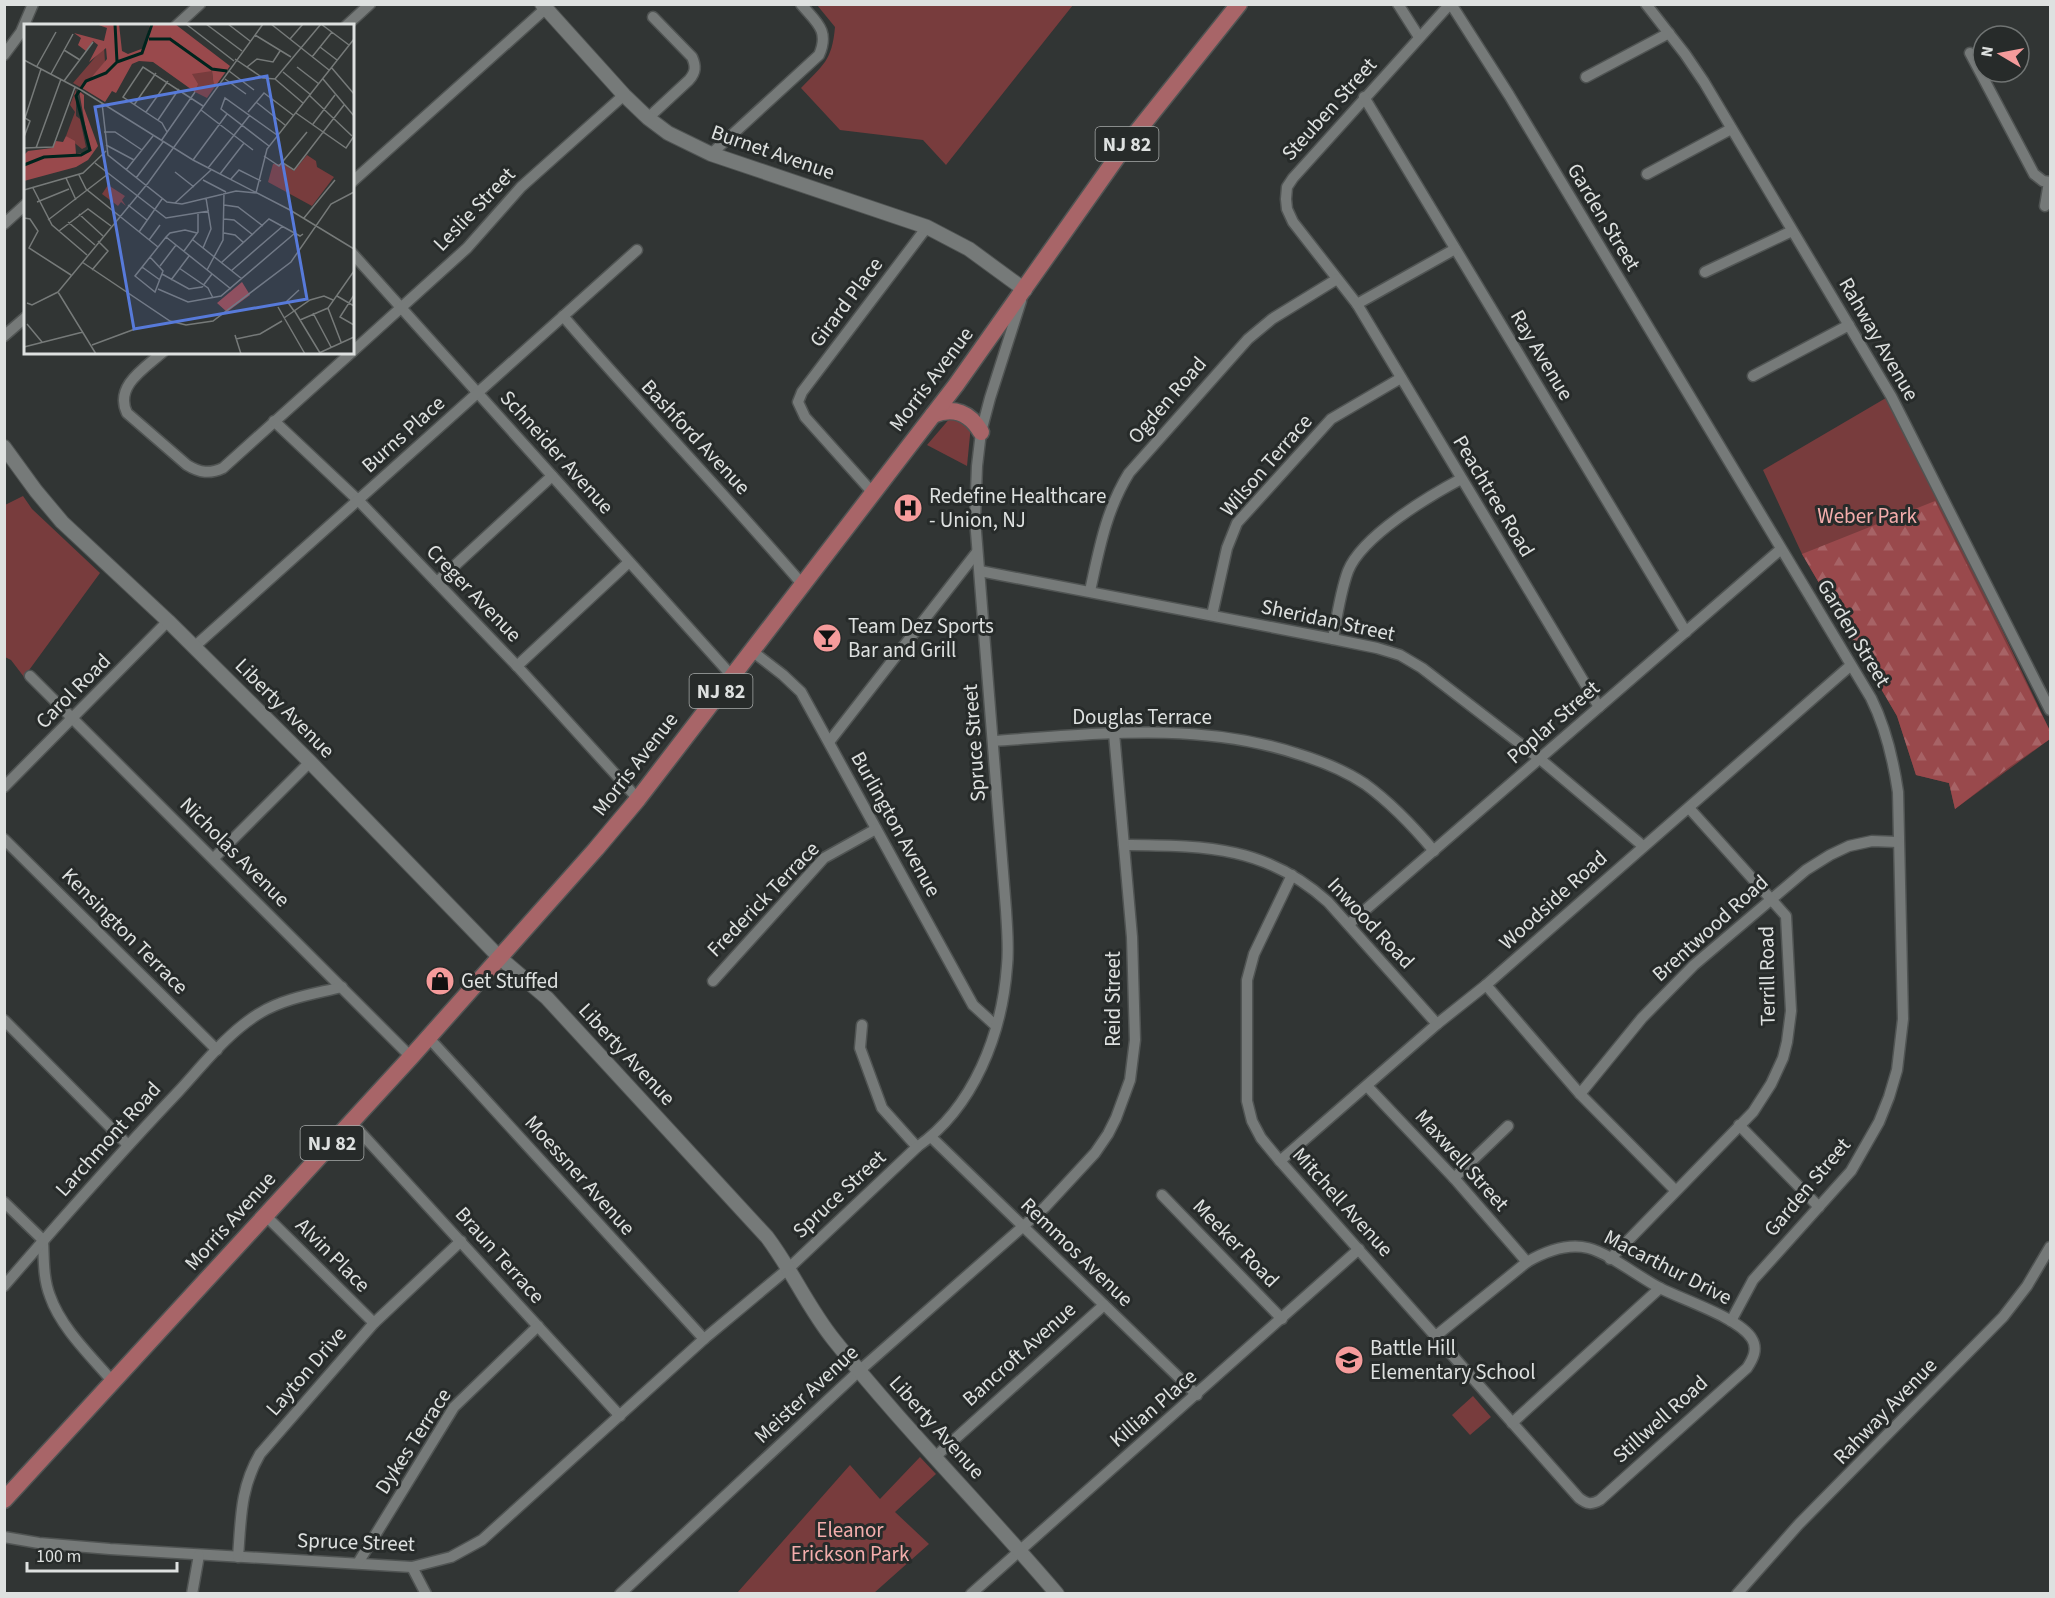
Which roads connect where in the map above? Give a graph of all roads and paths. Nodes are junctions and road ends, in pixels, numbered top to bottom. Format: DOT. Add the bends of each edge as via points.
graph roads {
  1 [pos="33,4"];
  2 [pos="200,4"];
  3 [pos="370,4"];
  4 [pos="801,4"];
  5 [pos="1239,4"];
  6 [pos="1398,4"];
  7 [pos="1450,4"];
  8 [pos="1646,4"];
  9 [pos="543,7"];
  10 [pos="652,17"];
  11 [pos="24,24"];
  12 [pos="178,24"];
  13 [pos="348,24"];
  14 [pos="24,25"];
  15 [pos="1669,33"];
  16 [pos="1419,37"];
  17 [pos="1970,52"];
  18 [pos="4,55"];
  19 [pos="1586,77"];
  20 [pos="624,95"];
  21 [pos="1365,97"];
  22 [pos="648,118"];
  23 [pos="1731,129"];
  24 [pos="711,154"];
  25 [pos="1647,174"];
  26 [pos="354,180"];
  27 [pos="2050,182"];
  28 [pos="24,206"];
  29 [pos="2045,206"];
  30 [pos="4,224"];
  31 [pos="927,227"];
  32 [pos="1792,231"];
  33 [pos="1455,249"];
  34 [pos="637,250"];
  35 [pos="354,255"];
  36 [pos="1705,272"];
  37 [pos="1337,279"];
  38 [pos="1025,290"];
  39 [pos="1357,304"];
  40 [pos="400,308"];
  41 [pos="563,316"];
  42 [pos="24,319"];
  43 [pos="1849,325"];
  44 [pos="4,336"];
  45 [pos="354,350"];
  46 [pos="161,354"];
  47 [pos="350,354"];
  48 [pos="1753,376"];
  49 [pos="1401,378"];
  50 [pos="478,393"];
  51 [pos="933,415"];
  52 [pos="274,421"];
  53 [pos="981,432"];
  54 [pos="4,447"];
  55 [pos="552,476"];
  56 [pos="1461,479"];
  57 [pos="873,493"];
  58 [pos="359,501"];
  59 [pos="1781,549"];
  60 [pos="977,552"];
  61 [pos="629,562"];
  62 [pos="980,571"];
  63 [pos="437,582"];
  64 [pos="802,584"];
  65 [pos="1090,591"];
  66 [pos="1212,615"];
  67 [pos="168,621"];
  68 [pos="1686,632"];
  69 [pos="1332,639"];
  70 [pos="194,647"];
  71 [pos="752,651"];
  72 [pos="517,666"];
  73 [pos="1850,666"];
  74 [pos="30,676"];
  75 [pos="732,676"];
  76 [pos="1599,707"];
  77 [pos="2050,710"];
  78 [pos="73,718"];
  79 [pos="1114,733"];
  80 [pos="994,741"];
  81 [pos="829,742"];
  82 [pos="1540,759"];
  83 [pos="310,762"];
  84 [pos="4,787"];
  85 [pos="638,799"];
  86 [pos="1689,808"];
  87 [pos="876,830"];
  88 [pos="4,839"];
  89 [pos="1898,842"];
  90 [pos="1124,845"];
  91 [pos="1643,846"];
  92 [pos="1434,851"];
  93 [pos="214,858"];
  94 [pos="1292,875"];
  95 [pos="1771,900"];
  96 [pos="1349,924"];
  97 [pos="499,957"];
  98 [pos="713,981"];
  99 [pos="1486,985"];
  100 [pos="342,987"];
  101 [pos="4,1020"];
  102 [pos="1437,1024"];
  103 [pos="862,1025"];
  104 [pos="996,1026"];
  105 [pos="428,1037"];
  106 [pos="217,1050"];
  107 [pos="411,1057"];
  108 [pos="1368,1086"];
  109 [pos="1580,1094"];
  110 [pos="351,1122"];
  111 [pos="1739,1125"];
  112 [pos="1508,1126"];
  113 [pos="931,1137"];
  114 [pos="128,1145"];
  115 [pos="917,1147"];
  116 [pos="1280,1161"];
  117 [pos="1454,1178"];
  118 [pos="1675,1190"];
  119 [pos="1162,1195"];
  120 [pos="4,1202"];
  121 [pos="1819,1207"];
  122 [pos="266,1216"];
  123 [pos="1021,1226"];
  124 [pos="43,1240"];
  125 [pos="461,1241"];
  126 [pos="2050,1247"];
  127 [pos="1359,1249"];
  128 [pos="1610,1259"];
  129 [pos="1527,1262"];
  130 [pos="789,1268"];
  131 [pos="4,1286"];
  132 [pos="1660,1288"];
  133 [pos="1104,1305"];
  134 [pos="1282,1318"];
  135 [pos="1731,1321"];
  136 [pos="374,1323"];
  137 [pos="538,1326"];
  138 [pos="1437,1335"];
  139 [pos="704,1339"];
  140 [pos="1756,1346"];
  141 [pos="859,1371"];
  142 [pos="113,1382"];
  143 [pos="1197,1395"];
  144 [pos="620,1416"];
  145 [pos="1512,1423"];
  146 [pos="935,1457"];
  147 [pos="1579,1498"];
  148 [pos="4,1500"];
  149 [pos="4,1537"];
  150 [pos="1020,1550"];
  151 [pos="199,1555"];
  152 [pos="238,1557"];
  153 [pos="358,1563"];
  154 [pos="412,1567"];
  155 [pos="626,1591"];
  156 [pos="192,1593"];
  157 [pos="426,1593"];
  158 [pos="971,1593"];
  159 [pos="1057,1593"];
  160 [pos="1737,1593"];
  1 -- 11 [label="street"];
  2 -- 12 [label="street"];
  3 -- 13 [label="street"];
  4 -- 24 [label="street" via="820,27 824,42 819,56"];
  5 -- 38 [label="main road, Morris Avenue / NJ 82" via="1120,153"];
  6 -- 16 [label="street"];
  7 -- 16 [label="street, Steuben Street"];
  7 -- 59 [label="street, Garden Street" via="1509,95"];
  8 -- 15 [label="street, Rahway Avenue"];
  9 -- 20 [label="street, Burnet Avenue"];
  9 -- 26 [label="street"];
  10 -- 22 [label="street" via="692,57 695,69 689,80"];
  14 -- 18 [label="street"];
  15 -- 19 [label="street"];
  15 -- 23 [label="street, Rahway Avenue"];
  16 -- 21 [label="street, Steuben Street"];
  17 -- 27 [label="street" via="2034,174"];
  20 -- 22 [label="street, Burnet Avenue"];
  20 -- 40 [label="street, Leslie Street" via="521,187 467,248"];
  21 -- 33 [label="street, Ray Avenue"];
  21 -- 37 [label="street, Steuben Street" via="1287,187 1287,209 1293,222"];
  22 -- 24 [label="street, Burnet Avenue" via="668,133"];
  23 -- 25 [label="street"];
  23 -- 32 [label="street, Rahway Avenue"];
  24 -- 31 [label="street, Burnet Avenue"];
  27 -- 29 [label="street"];
  28 -- 30 [label="street"];
  31 -- 38 [label="street, Burnet Avenue" via="969,249"];
  31 -- 57 [label="street, Girard Place" via="798,402 805,417"];
  32 -- 36 [label="street"];
  32 -- 43 [label="street, Rahway Avenue"];
  33 -- 39 [label="street"];
  33 -- 68 [label="street, Ray Avenue"];
  34 -- 41 [label="street, Burns Place"];
  35 -- 40 [label="street, Schneider Avenue"];
  37 -- 39 [label="street, Peachtree Road"];
  37 -- 65 [label="street, Ogden Road" via="1272,319 1248,339 1129,473 1110,510"];
  38 -- 51 [label="main road, Morris Avenue / NJ 82"];
  38 -- 53 [label="street, Spruce Street"];
  39 -- 49 [label="street, Peachtree Road"];
  40 -- 45 [label="street, Leslie Street"];
  40 -- 50 [label="street, Schneider Avenue"];
  41 -- 50 [label="street, Burns Place"];
  41 -- 64 [label="street, Bashford Avenue"];
  42 -- 44 [label="street"];
  43 -- 48 [label="street"];
  43 -- 77 [label="street, Rahway Avenue" via="1891,396"];
  46 -- 52 [label="street, Leslie Street" via="129,383 124,406 127,413 195,470 206,473 223,468"];
  47 -- 52 [label="street, Leslie Street"];
  49 -- 56 [label="street, Peachtree Road"];
  49 -- 66 [label="street, Wilson Terrace" via="1331,419 1237,523 1227,548"];
  50 -- 55 [label="street, Schneider Avenue"];
  50 -- 58 [label="street, Burns Place"];
  51 -- 53 [label="main road" via="959,411 969,416"];
  51 -- 57 [label="main road, Morris Avenue / NJ 82"];
  52 -- 58 [label="street, Creger Avenue"];
  53 -- 60 [label="street, Spruce Street" via="975,494"];
  54 -- 67 [label="street, Liberty Avenue" via="62,522"];
  55 -- 61 [label="street, Schneider Avenue"];
  55 -- 63 [label="street"];
  56 -- 69 [label="street" via="1406,511 1369,542 1349,568"];
  56 -- 76 [label="street, Peachtree Road"];
  57 -- 64 [label="main road, Morris Avenue / NJ 82"];
  58 -- 63 [label="street, Creger Avenue"];
  58 -- 70 [label="street, Burns Place"];
  59 -- 68 [label="street, Poplar Street"];
  59 -- 73 [label="street, Garden Street"];
  60 -- 62 [label="street, Spruce Street"];
  60 -- 81 [label="street"];
  61 -- 72 [label="street"];
  61 -- 75 [label="street, Schneider Avenue"];
  62 -- 65 [label="street, Sheridan Street"];
  62 -- 80 [label="street, Spruce Street"];
  63 -- 72 [label="street, Creger Avenue"];
  64 -- 71 [label="main road, Morris Avenue / NJ 82"];
  65 -- 66 [label="street, Sheridan Street"];
  66 -- 69 [label="street, Sheridan Street"];
  67 -- 70 [label="street, Liberty Avenue"];
  67 -- 78 [label="street, Carol Road"];
  68 -- 76 [label="street, Poplar Street"];
  69 -- 82 [label="street, Sheridan Street" via="1400,655"];
  70 -- 83 [label="street, Liberty Avenue"];
  71 -- 75 [label="main road, Morris Avenue / NJ 82"];
  71 -- 81 [label="street, Burlington Avenue" via="801,692"];
  72 -- 85 [label="street, Creger Avenue"];
  73 -- 86 [label="street, Woodside Road"];
  73 -- 89 [label="street, Garden Street" via="1887,736 1898,792"];
  74 -- 78 [label="street, Nicholas Avenue"];
  75 -- 85 [label="main road, Morris Avenue / NJ 82"];
  76 -- 82 [label="street, Poplar Street"];
  78 -- 84 [label="street, Carol Road"];
  78 -- 93 [label="street, Nicholas Avenue"];
  79 -- 80 [label="street, Douglas Terrace"];
  79 -- 90 [label="street, Reid Street"];
  79 -- 92 [label="street, Douglas Terrace" via="1183,732 1232,737 1326,763 1388,802"];
  80 -- 104 [label="street, Spruce Street" via="1007,965"];
  81 -- 87 [label="street, Burlington Avenue"];
  82 -- 91 [label="street, Sheridan Street"];
  82 -- 92 [label="street, Poplar Street"];
  83 -- 93 [label="street"];
  83 -- 97 [label="street, Liberty Avenue"];
  85 -- 97 [label="main road, Morris Avenue / NJ 82"];
  86 -- 91 [label="street, Woodside Road"];
  86 -- 95 [label="street, Terrill Road"];
  87 -- 98 [label="street, Frederick Terrace" via="824,858"];
  87 -- 104 [label="street, Burlington Avenue" via="973,1005"];
  88 -- 106 [label="street, Kensington Terrace"];
  89 -- 95 [label="street, Brentwood Road" via="1872,841 1841,849 1806,870"];
  89 -- 121 [label="street, Garden Street" via="1904,999 1897,1070 1866,1147"];
  90 -- 94 [label="street, Inwood Road" via="1216,848 1265,861"];
  90 -- 123 [label="street, Reid Street" via="1132,937 1134,1040 1130,1080 1116,1119 1095,1153 1045,1207"];
  91 -- 99 [label="street, Woodside Road"];
  92 -- 96 [label="street, Poplar Street"];
  93 -- 100 [label="street, Nicholas Avenue"];
  94 -- 96 [label="street, Inwood Road" via="1310,885"];
  94 -- 116 [label="street, Mitchell Avenue" via="1254,954 1247,980 1247,1101 1261,1138"];
  95 -- 109 [label="street, Brentwood Road" via="1694,965 1642,1018"];
  95 -- 111 [label="street, Terrill Road" via="1786,916 1789,1026 1783,1058 1772,1084"];
  96 -- 102 [label="street, Inwood Road"];
  97 -- 105 [label="main road, Morris Avenue / NJ 82"];
  97 -- 130 [label="street, Liberty Avenue" via="552,1003 767,1237"];
  99 -- 102 [label="street, Woodside Road"];
  99 -- 109 [label="street"];
  100 -- 106 [label="street, Larchmont Road" via="270,1007 249,1020"];
  100 -- 107 [label="street, Nicholas Avenue"];
  101 -- 114 [label="street"];
  102 -- 108 [label="street, Woodside Road"];
  103 -- 115 [label="street" via="860,1048 882,1108"];
  104 -- 113 [label="street, Spruce Street" via="966,1096"];
  105 -- 107 [label="main road, Morris Avenue / NJ 82"];
  105 -- 139 [label="street, Moessner Avenue"];
  106 -- 114 [label="street, Larchmont Road"];
  107 -- 110 [label="main road, Morris Avenue / NJ 82"];
  108 -- 116 [label="street, Woodside Road"];
  108 -- 117 [label="street, Maxwell Street"];
  109 -- 118 [label="street"];
  110 -- 122 [label="main road, Morris Avenue / NJ 82"];
  110 -- 125 [label="street, Braun Terrace"];
  111 -- 118 [label="street, Terrill Road"];
  111 -- 121 [label="street"];
  112 -- 117 [label="street"];
  113 -- 115 [label="street, Spruce Street"];
  113 -- 123 [label="street, Remmos Avenue"];
  114 -- 124 [label="street, Larchmont Road"];
  115 -- 130 [label="street, Spruce Street"];
  116 -- 127 [label="street, Mitchell Avenue"];
  117 -- 129 [label="street, Maxwell Street"];
  118 -- 128 [label="street, Terrill Road"];
  119 -- 134 [label="street, Meeker Road"];
  120 -- 124 [label="street"];
  121 -- 135 [label="street, Garden Street" via="1753,1280"];
  122 -- 136 [label="street, Alvin Place"];
  122 -- 142 [label="main road, Morris Avenue / NJ 82"];
  123 -- 133 [label="street, Remmos Avenue"];
  123 -- 141 [label="street, Meister Avenue"];
  124 -- 131 [label="street, Larchmont Road"];
  124 -- 142 [label="street" via="45,1274 60,1317"];
  125 -- 136 [label="street, Layton Drive"];
  125 -- 137 [label="street, Braun Terrace"];
  126 -- 160 [label="street, Rahway Avenue" via="2003,1317 1799,1524"];
  127 -- 134 [label="street, Killian Place"];
  127 -- 138 [label="street, Mitchell Avenue"];
  128 -- 129 [label="street, Macarthur Drive" via="1588,1248 1564,1247"];
  128 -- 132 [label="street, Macarthur Drive"];
  129 -- 138 [label="street, Macarthur Drive"];
  130 -- 139 [label="street, Spruce Street"];
  130 -- 141 [label="street, Liberty Avenue" via="820,1322"];
  132 -- 135 [label="street, Macarthur Drive"];
  132 -- 145 [label="street"];
  133 -- 143 [label="street, Remmos Avenue"];
  133 -- 146 [label="street, Bancroft Avenue"];
  134 -- 143 [label="street, Killian Place"];
  135 -- 140 [label="street, Macarthur Drive" via="1752,1337"];
  136 -- 152 [label="street, Layton Drive" via="260,1454 249,1472 243,1494"];
  137 -- 144 [label="street, Braun Terrace"];
  137 -- 153 [label="street, Dykes Terrace" via="454,1407"];
  138 -- 145 [label="street, Mitchell Avenue"];
  139 -- 144 [label="street, Spruce Street"];
  140 -- 147 [label="street, Stillwell Road" via="1747,1368 1600,1500 1586,1504"];
  141 -- 146 [label="street, Liberty Avenue"];
  141 -- 155 [label="street, Meister Avenue"];
  142 -- 148 [label="main road, Morris Avenue / NJ 82"];
  143 -- 150 [label="street, Killian Place"];
  144 -- 154 [label="street, Spruce Street" via="482,1540 451,1557"];
  145 -- 147 [label="street, Mitchell Avenue"];
  146 -- 150 [label="street, Liberty Avenue"];
  149 -- 151 [label="street, Spruce Street"];
  150 -- 158 [label="street, Killian Place"];
  150 -- 159 [label="street, Liberty Avenue"];
  151 -- 152 [label="street, Spruce Street"];
  151 -- 156 [label="street"];
  152 -- 153 [label="street, Spruce Street"];
  153 -- 154 [label="street, Spruce Street"];
  154 -- 157 [label="street"];
}
